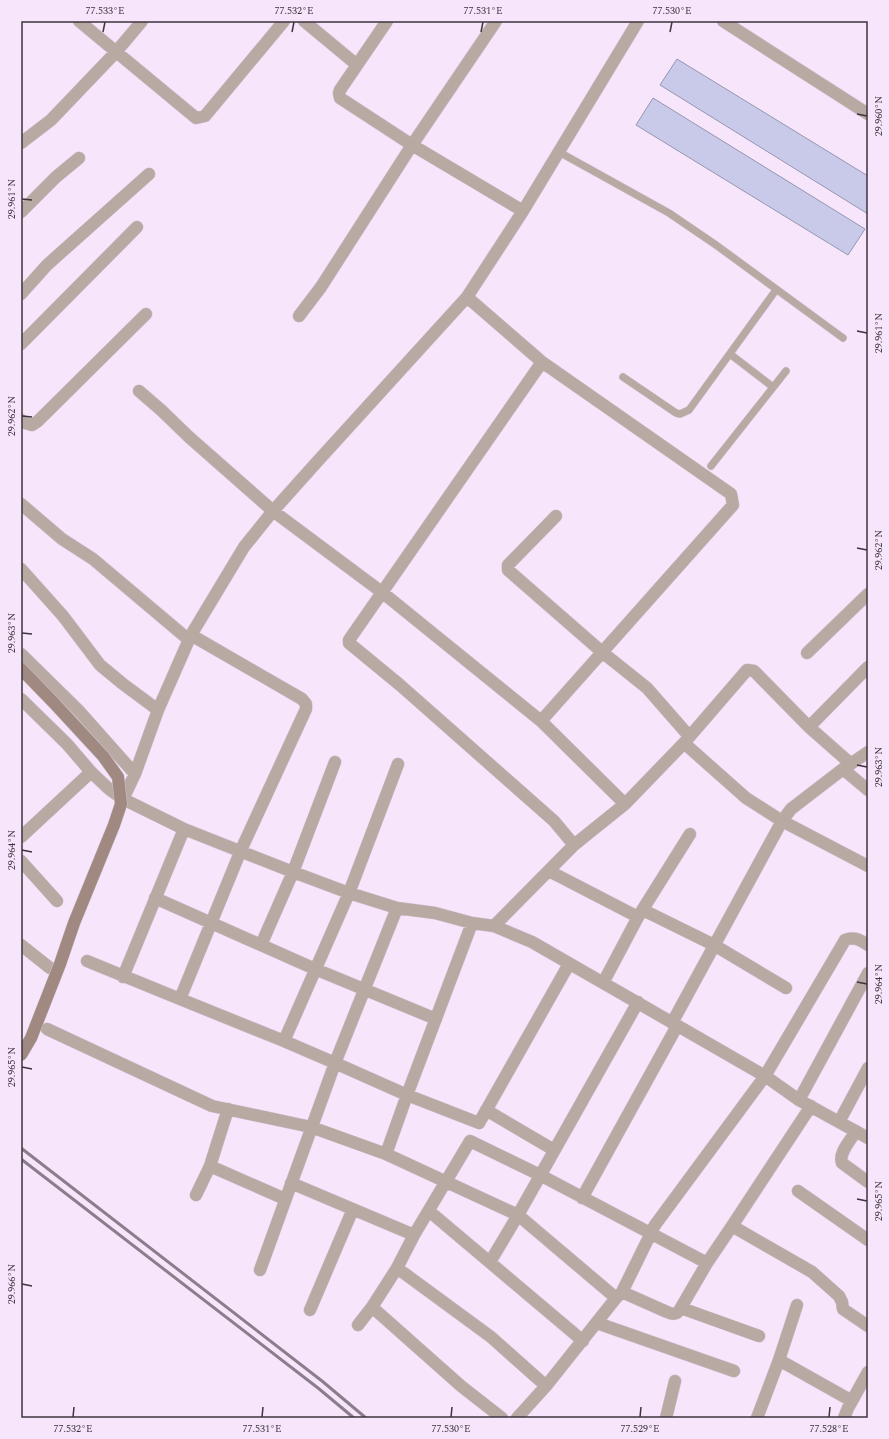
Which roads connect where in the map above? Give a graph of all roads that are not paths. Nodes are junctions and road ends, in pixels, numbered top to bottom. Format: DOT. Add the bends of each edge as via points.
graph roads {
  1 [pos="79,21"];
  2 [pos="142,21"];
  3 [pos="284,21"];
  4 [pos="304,21"];
  5 [pos="387,21"];
  6 [pos="496,21"];
  7 [pos="638,21"];
  8 [pos="730,23"];
  9 [pos="116,52"];
  10 [pos="357,65"];
  11 [pos="868,114"];
  12 [pos="21,143"];
  13 [pos="412,145"];
  14 [pos="559,152"];
  15 [pos="79,158"];
  16 [pos="148,174"];
  17 [pos="523,211"];
  18 [pos="21,212"];
  19 [pos="136,227"];
  20 [pos="776,290"];
  21 [pos="21,294"];
  22 [pos="467,297"];
  23 [pos="146,314"];
  24 [pos="299,316"];
  25 [pos="842,338"];
  26 [pos="21,344"];
  27 [pos="730,354"];
  28 [pos="542,362"];
  29 [pos="786,371"];
  30 [pos="623,377"];
  31 [pos="773,387"];
  32 [pos="140,391"];
  33 [pos="21,420"];
  34 [pos="711,466"];
  35 [pos="21,504"];
  36 [pos="273,511"];
  37 [pos="556,516"];
  38 [pos="21,569"];
  39 [pos="383,593"];
  40 [pos="868,594"];
  41 [pos="190,638"];
  42 [pos="602,652"];
  43 [pos="807,653"];
  44 [pos="21,654"];
  45 [pos="868,667"];
  46 [pos="21,669"];
  47 [pos="21,698"];
  48 [pos="158,710"];
  49 [pos="541,721"];
  50 [pos="809,727"];
  51 [pos="686,739"];
  52 [pos="868,752"];
  53 [pos="335,762"];
  54 [pos="398,764"];
  55 [pos="847,766"];
  56 [pos="91,772"];
  57 [pos="135,774"];
  58 [pos="868,790"];
  59 [pos="123,799"];
  60 [pos="625,804"];
  61 [pos="782,821"];
  62 [pos="184,829"];
  63 [pos="690,834"];
  64 [pos="21,837"];
  65 [pos="574,845"];
  66 [pos="241,850"];
  67 [pos="21,861"];
  68 [pos="868,866"];
  69 [pos="549,871"];
  70 [pos="293,872"];
  71 [pos="349,893"];
  72 [pos="155,898"];
  73 [pos="57,901"];
  74 [pos="397,908"];
  75 [pos="641,914"];
  76 [pos="211,922"];
  77 [pos="472,923"];
  78 [pos="494,926"];
  79 [pos="21,945"];
  80 [pos="261,945"];
  81 [pos="714,945"];
  82 [pos="868,945"];
  83 [pos="87,961"];
  84 [pos="569,964"];
  85 [pos="50,968"];
  86 [pos="315,969"];
  87 [pos="868,973"];
  88 [pos="123,977"];
  89 [pos="603,983"];
  90 [pos="786,988"];
  91 [pos="365,989"];
  92 [pos="180,999"];
  93 [pos="638,1002"];
  94 [pos="436,1019"];
  95 [pos="674,1025"];
  96 [pos="47,1029"];
  97 [pos="284,1041"];
  98 [pos="21,1055"];
  99 [pos="335,1063"];
  100 [pos="868,1068"];
  101 [pos="765,1076"];
  102 [pos="407,1095"];
  103 [pos="799,1100"];
  104 [pos="810,1106"];
  105 [pos="228,1109"];
  106 [pos="486,1110"];
  107 [pos="839,1122"];
  108 [pos="479,1123"];
  109 [pos="311,1127"];
  110 [pos="864,1134"];
  111 [pos="470,1141"];
  112 [pos="554,1150"];
  113 [pos="386,1154"];
  114 [pos="210,1166"];
  115 [pos="540,1175"];
  116 [pos="446,1182"];
  117 [pos="868,1182"];
  118 [pos="291,1183"];
  119 [pos="798,1191"];
  120 [pos="196,1195"];
  121 [pos="582,1198"];
  122 [pos="285,1199"];
  123 [pos="353,1209"];
  124 [pos="428,1211"];
  125 [pos="518,1215"];
  126 [pos="732,1226"];
  127 [pos="650,1234"];
  128 [pos="414,1235"];
  129 [pos="868,1240"];
  130 [pos="490,1262"];
  131 [pos="707,1263"];
  132 [pos="397,1268"];
  133 [pos="260,1270"];
  134 [pos="619,1295"];
  135 [pos="797,1305"];
  136 [pos="372,1307"];
  137 [pos="681,1308"];
  138 [pos="310,1310"];
  139 [pos="597,1323"];
  140 [pos="358,1325"];
  141 [pos="868,1326"];
  142 [pos="758,1336"];
  143 [pos="583,1340"];
  144 [pos="779,1360"];
  145 [pos="734,1371"];
  146 [pos="868,1372"];
  147 [pos="675,1381"];
  148 [pos="546,1386"];
  149 [pos="852,1401"];
  150 [pos="502,1418"];
  151 [pos="518,1418"];
  152 [pos="666,1418"];
  153 [pos="757,1418"];
  154 [pos="844,1418"];
  1 -- 9 [label="street"];
  2 -- 9 [label="street"];
  3 -- 9 [label="street" via="205,116 196,118"];
  4 -- 10 [label="street"];
  5 -- 10 [label="street"];
  6 -- 13 [label="street"];
  7 -- 14 [label="street"];
  8 -- 11 [label="street"];
  9 -- 12 [label="street" via="51,120"];
  10 -- 13 [label="street" via="340,90 340,98"];
  13 -- 17 [label="street"];
  13 -- 24 [label="street" via="321,287"];
  14 -- 17 [label="street"];
  14 -- 20 [label="lane" via="669,214 716,244"];
  15 -- 18 [label="street"];
  16 -- 21 [label="street" via="47,265"];
  17 -- 22 [label="street"];
  19 -- 26 [label="street"];
  20 -- 25 [label="lane"];
  20 -- 27 [label="lane"];
  22 -- 28 [label="street"];
  22 -- 36 [label="street"];
  23 -- 33 [label="street" via="38,421 32,425"];
  27 -- 30 [label="lane" via="689,410 680,414"];
  27 -- 31 [label="lane"];
  28 -- 39 [label="street"];
  28 -- 42 [label="street" via="731,494 733,500 733,505"];
  29 -- 31 [label="lane"];
  31 -- 34 [label="lane"];
  32 -- 36 [label="street"];
  35 -- 41 [label="street"];
  36 -- 39 [label="street"];
  36 -- 41 [label="street" via="244,547"];
  37 -- 42 [label="street" via="508,565 508,570"];
  38 -- 48 [label="street" via="63,616 100,664"];
  39 -- 49 [label="street"];
  39 -- 65 [label="street" via="349,640 350,645 400,685 554,821"];
  40 -- 43 [label="street"];
  41 -- 48 [label="street"];
  41 -- 66 [label="street" via="302,699 306,704 306,709"];
  42 -- 49 [label="street"];
  42 -- 51 [label="street" via="647,688"];
  44 -- 57 [label="street" via="79,711"];
  45 -- 50 [label="street"];
  46 -- 98 [label="street, bridge" via="103,756 118,777 121,804 31,1038"];
  47 -- 56 [label="street"];
  48 -- 57 [label="street"];
  49 -- 60 [label="street"];
  50 -- 51 [label="street" via="754,671 747,670"];
  50 -- 55 [label="street"];
  51 -- 60 [label="street"];
  51 -- 61 [label="street" via="746,798"];
  52 -- 55 [label="street"];
  53 -- 70 [label="street"];
  54 -- 71 [label="street"];
  55 -- 58 [label="street"];
  55 -- 61 [label="street" via="791,809"];
  56 -- 59 [label="street"];
  56 -- 64 [label="street"];
  57 -- 59 [label="street"];
  59 -- 62 [label="street"];
  60 -- 65 [label="street"];
  61 -- 68 [label="street"];
  61 -- 81 [label="street"];
  62 -- 66 [label="street"];
  62 -- 72 [label="street"];
  63 -- 75 [label="street"];
  65 -- 69 [label="street"];
  66 -- 70 [label="street"];
  66 -- 76 [label="street"];
  67 -- 73 [label="street"];
  69 -- 75 [label="street"];
  69 -- 78 [label="street"];
  70 -- 71 [label="street"];
  70 -- 80 [label="street"];
  71 -- 74 [label="street"];
  71 -- 86 [label="street"];
  72 -- 76 [label="street"];
  72 -- 88 [label="street"];
  74 -- 77 [label="street" via="435,913"];
  74 -- 91 [label="street"];
  75 -- 81 [label="street"];
  75 -- 89 [label="street"];
  76 -- 80 [label="street"];
  76 -- 92 [label="street"];
  77 -- 78 [label="street"];
  77 -- 94 [label="street"];
  78 -- 84 [label="street" via="532,942"];
  79 -- 85 [label="street"];
  80 -- 86 [label="street"];
  81 -- 90 [label="street"];
  81 -- 95 [label="street"];
  82 -- 101 [label="street" via="859,939 845,940"];
  83 -- 88 [label="street"];
  84 -- 89 [label="street"];
  84 -- 106 [label="street"];
  86 -- 91 [label="street"];
  86 -- 97 [label="street"];
  87 -- 103 [label="street"];
  88 -- 92 [label="street"];
  89 -- 93 [label="street"];
  91 -- 94 [label="street"];
  91 -- 99 [label="street"];
  92 -- 97 [label="street"];
  93 -- 95 [label="street"];
  93 -- 112 [label="street"];
  94 -- 102 [label="street"];
  95 -- 101 [label="street"];
  95 -- 121 [label="street"];
  96 -- 105 [label="street" via="212,1106"];
  97 -- 99 [label="street"];
  99 -- 102 [label="street"];
  99 -- 109 [label="street"];
  100 -- 107 [label="street"];
  101 -- 103 [label="street"];
  101 -- 127 [label="street"];
  102 -- 108 [label="street"];
  102 -- 113 [label="street"];
  103 -- 104 [label="street"];
  104 -- 107 [label="street"];
  104 -- 126 [label="street"];
  105 -- 109 [label="street"];
  105 -- 114 [label="street"];
  106 -- 108 [label="street"];
  106 -- 112 [label="street"];
  107 -- 110 [label="street"];
  108 -- 111 [label="street"];
  109 -- 113 [label="street"];
  109 -- 118 [label="street"];
  110 -- 117 [label="street" via="843,1152 841,1161"];
  111 -- 115 [label="street"];
  111 -- 116 [label="street"];
  112 -- 115 [label="street"];
  113 -- 116 [label="street"];
  114 -- 120 [label="street"];
  114 -- 122 [label="street"];
  115 -- 121 [label="street"];
  115 -- 125 [label="street"];
  116 -- 124 [label="street"];
  116 -- 125 [label="street"];
  118 -- 122 [label="street"];
  118 -- 123 [label="street"];
  119 -- 129 [label="street"];
  121 -- 127 [label="street"];
  122 -- 133 [label="street"];
  123 -- 128 [label="street"];
  123 -- 138 [label="street"];
  124 -- 128 [label="street"];
  124 -- 130 [label="street"];
  125 -- 130 [label="street"];
  125 -- 134 [label="street"];
  126 -- 131 [label="street"];
  126 -- 141 [label="street" via="812,1272 839,1296 843,1309"];
  127 -- 131 [label="street"];
  127 -- 134 [label="street"];
  128 -- 132 [label="street"];
  130 -- 143 [label="street"];
  131 -- 137 [label="street"];
  132 -- 136 [label="street"];
  132 -- 148 [label="street" via="491,1337"];
  134 -- 137 [label="street" via="672,1314 676,1314"];
  134 -- 139 [label="street"];
  135 -- 144 [label="street"];
  136 -- 140 [label="street"];
  136 -- 150 [label="street" via="461,1386"];
  137 -- 142 [label="street"];
  139 -- 143 [label="street"];
  139 -- 145 [label="street"];
  143 -- 148 [label="street"];
  144 -- 149 [label="street"];
  144 -- 153 [label="street"];
  146 -- 149 [label="street"];
  147 -- 152 [label="street"];
  148 -- 151 [label="street"];
  149 -- 154 [label="street"];
}
